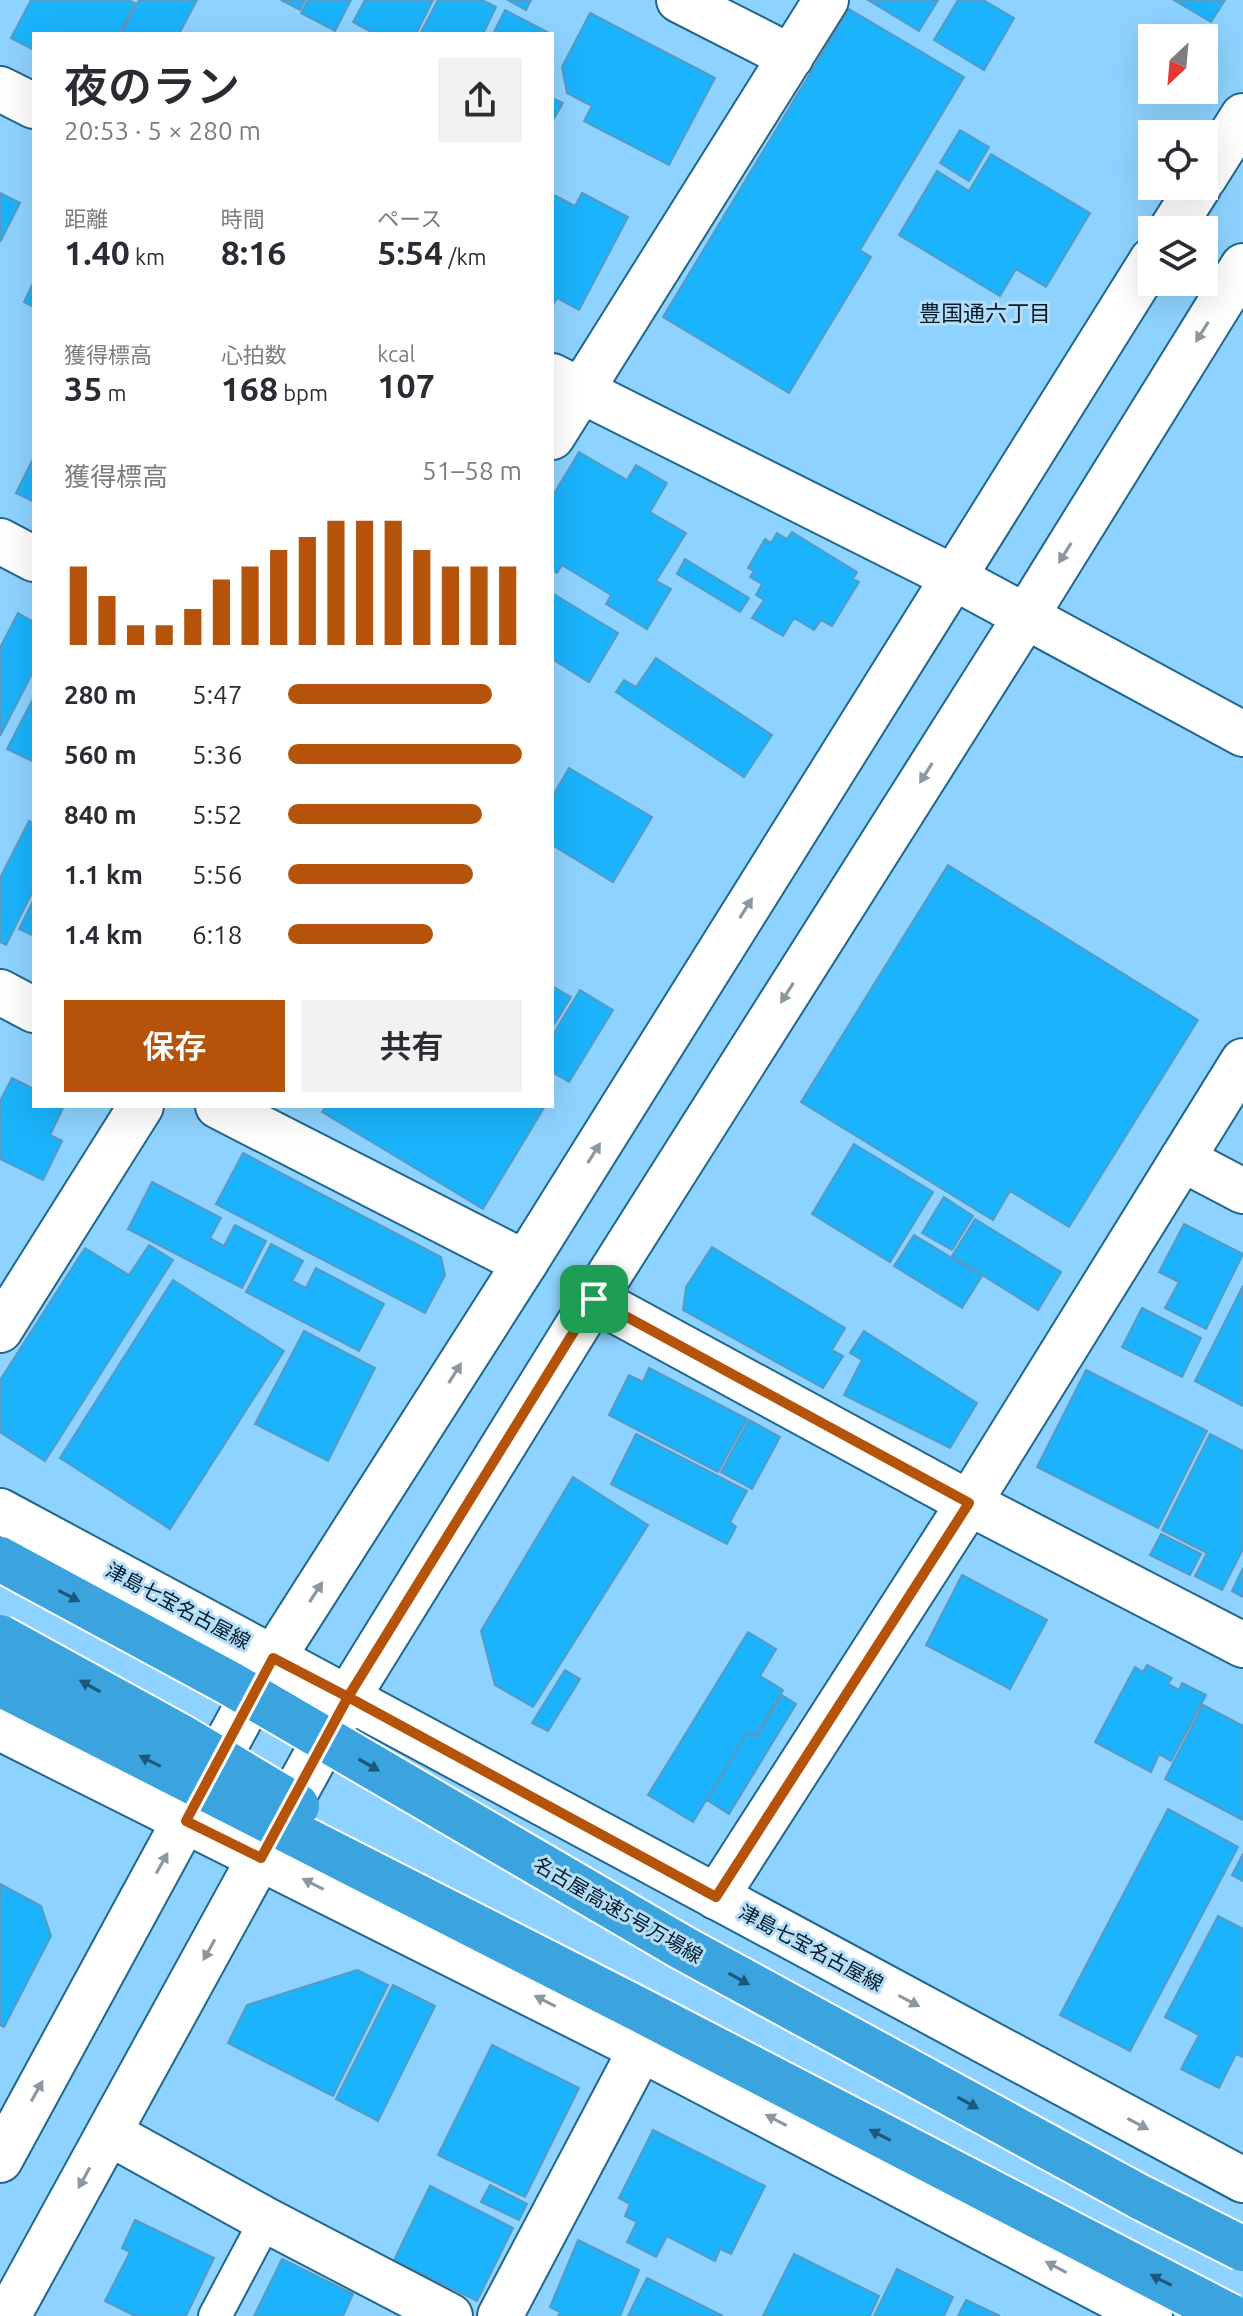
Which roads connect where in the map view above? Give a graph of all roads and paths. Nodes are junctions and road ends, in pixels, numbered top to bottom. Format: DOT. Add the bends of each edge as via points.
graph roads {
  1 [pos="679,0"];
  2 [pos="826,0"];
  3 [pos="791,57"];
  4 [pos="0,89"];
  5 [pos="32,105"];
  6 [pos="1243,116"];
  7 [pos="1218,156"];
  8 [pos="1243,266"];
  9 [pos="1138,282"];
  10 [pos="567,384"];
  11 [pos="554,430"];
  12 [pos="0,541"];
  13 [pos="32,558"];
  14 [pos="953,577"];
  15 [pos="1026,616"];
  16 [pos="1243,734"];
  17 [pos="0,992"];
  18 [pos="32,1009"];
  19 [pos="1243,1061"];
  20 [pos="140,1108"];
  21 [pos="222,1108"];
  22 [pos="1182,1159"];
  23 [pos="1243,1191"];
  24 [pos="525,1263"];
  25 [pos="594,1299"];
  26 [pos="0,1330"];
  27 [pos="969,1503"];
  28 [pos="0,1511"];
  29 [pos="0,1559"];
  30 [pos="0,1637"];
  31 [pos="1243,1645"];
  32 [pos="273,1658"];
  33 [pos="0,1684"];
  34 [pos="348,1697"];
  35 [pos="0,1728"];
  36 [pos="186,1821"];
  37 [pos="261,1858"];
  38 [pos="716,1897"];
  39 [pos="640,2030"];
  40 [pos="109,2133"];
  41 [pos="0,2160"];
  42 [pos="1243,2180"];
  43 [pos="266,2220"];
  44 [pos="1243,2249"];
  45 [pos="8,2316"];
  46 [pos="215,2316"];
  47 [pos="450,2316"];
  48 [pos="500,2316"];
  49 [pos="1150,2316"];
  50 [pos="1230,2316"];
  1 -- 3 [label="street"];
  2 -- 3 [label="street"];
  3 -- 10 [label="street"];
  4 -- 5 [label="street"];
  6 -- 7 [label="street"];
  8 -- 15 [label="street, one-way"];
  9 -- 14 [label="street"];
  10 -- 11 [label="street"];
  10 -- 14 [label="street"];
  12 -- 13 [label="street"];
  14 -- 15 [label="street"];
  24 -- 14 [label="street, one-way"];
  15 -- 16 [label="street"];
  15 -- 25 [label="street, one-way"];
  17 -- 18 [label="street"];
  19 -- 22 [label="street"];
  20 -- 26 [label="street"];
  21 -- 24 [label="street"];
  22 -- 23 [label="street"];
  22 -- 27 [label="street"];
  32 -- 24 [label="street, one-way"];
  25 -- 27 [label="street"];
  25 -- 34 [label="street"];
  27 -- 31 [label="street"];
  27 -- 38 [label="street"];
  28 -- 32 [label="street, 津島七宝名古屋線"];
  29 -- 44 [label="highway, 名古屋高速5号万場線, one-way, bridge" via="229,1683 683,1948"];
  39 -- 30 [label="highway, one-way, bridge" via="180,1736"];
  32 -- 34 [label="street, 津島七宝名古屋線"];
  32 -- 36 [label="street"];
  39 -- 33 [label="highway, one-way, bridge"];
  34 -- 37 [label="street"];
  34 -- 38 [label="street, 津島七宝名古屋線"];
  35 -- 36 [label="street"];
  36 -- 37 [label="street"];
  41 -- 36 [label="street, one-way"];
  39 -- 37 [label="street, one-way"];
  37 -- 40 [label="street, one-way"];
  38 -- 42 [label="street, 津島七宝名古屋線, one-way"];
  39 -- 48 [label="street"];
  49 -- 39 [label="street, one-way"];
  50 -- 39 [label="highway, one-way, bridge"];
  40 -- 43 [label="street"];
  40 -- 45 [label="street, one-way"];
  43 -- 46 [label="lane"];
  43 -- 47 [label="street"];
}
